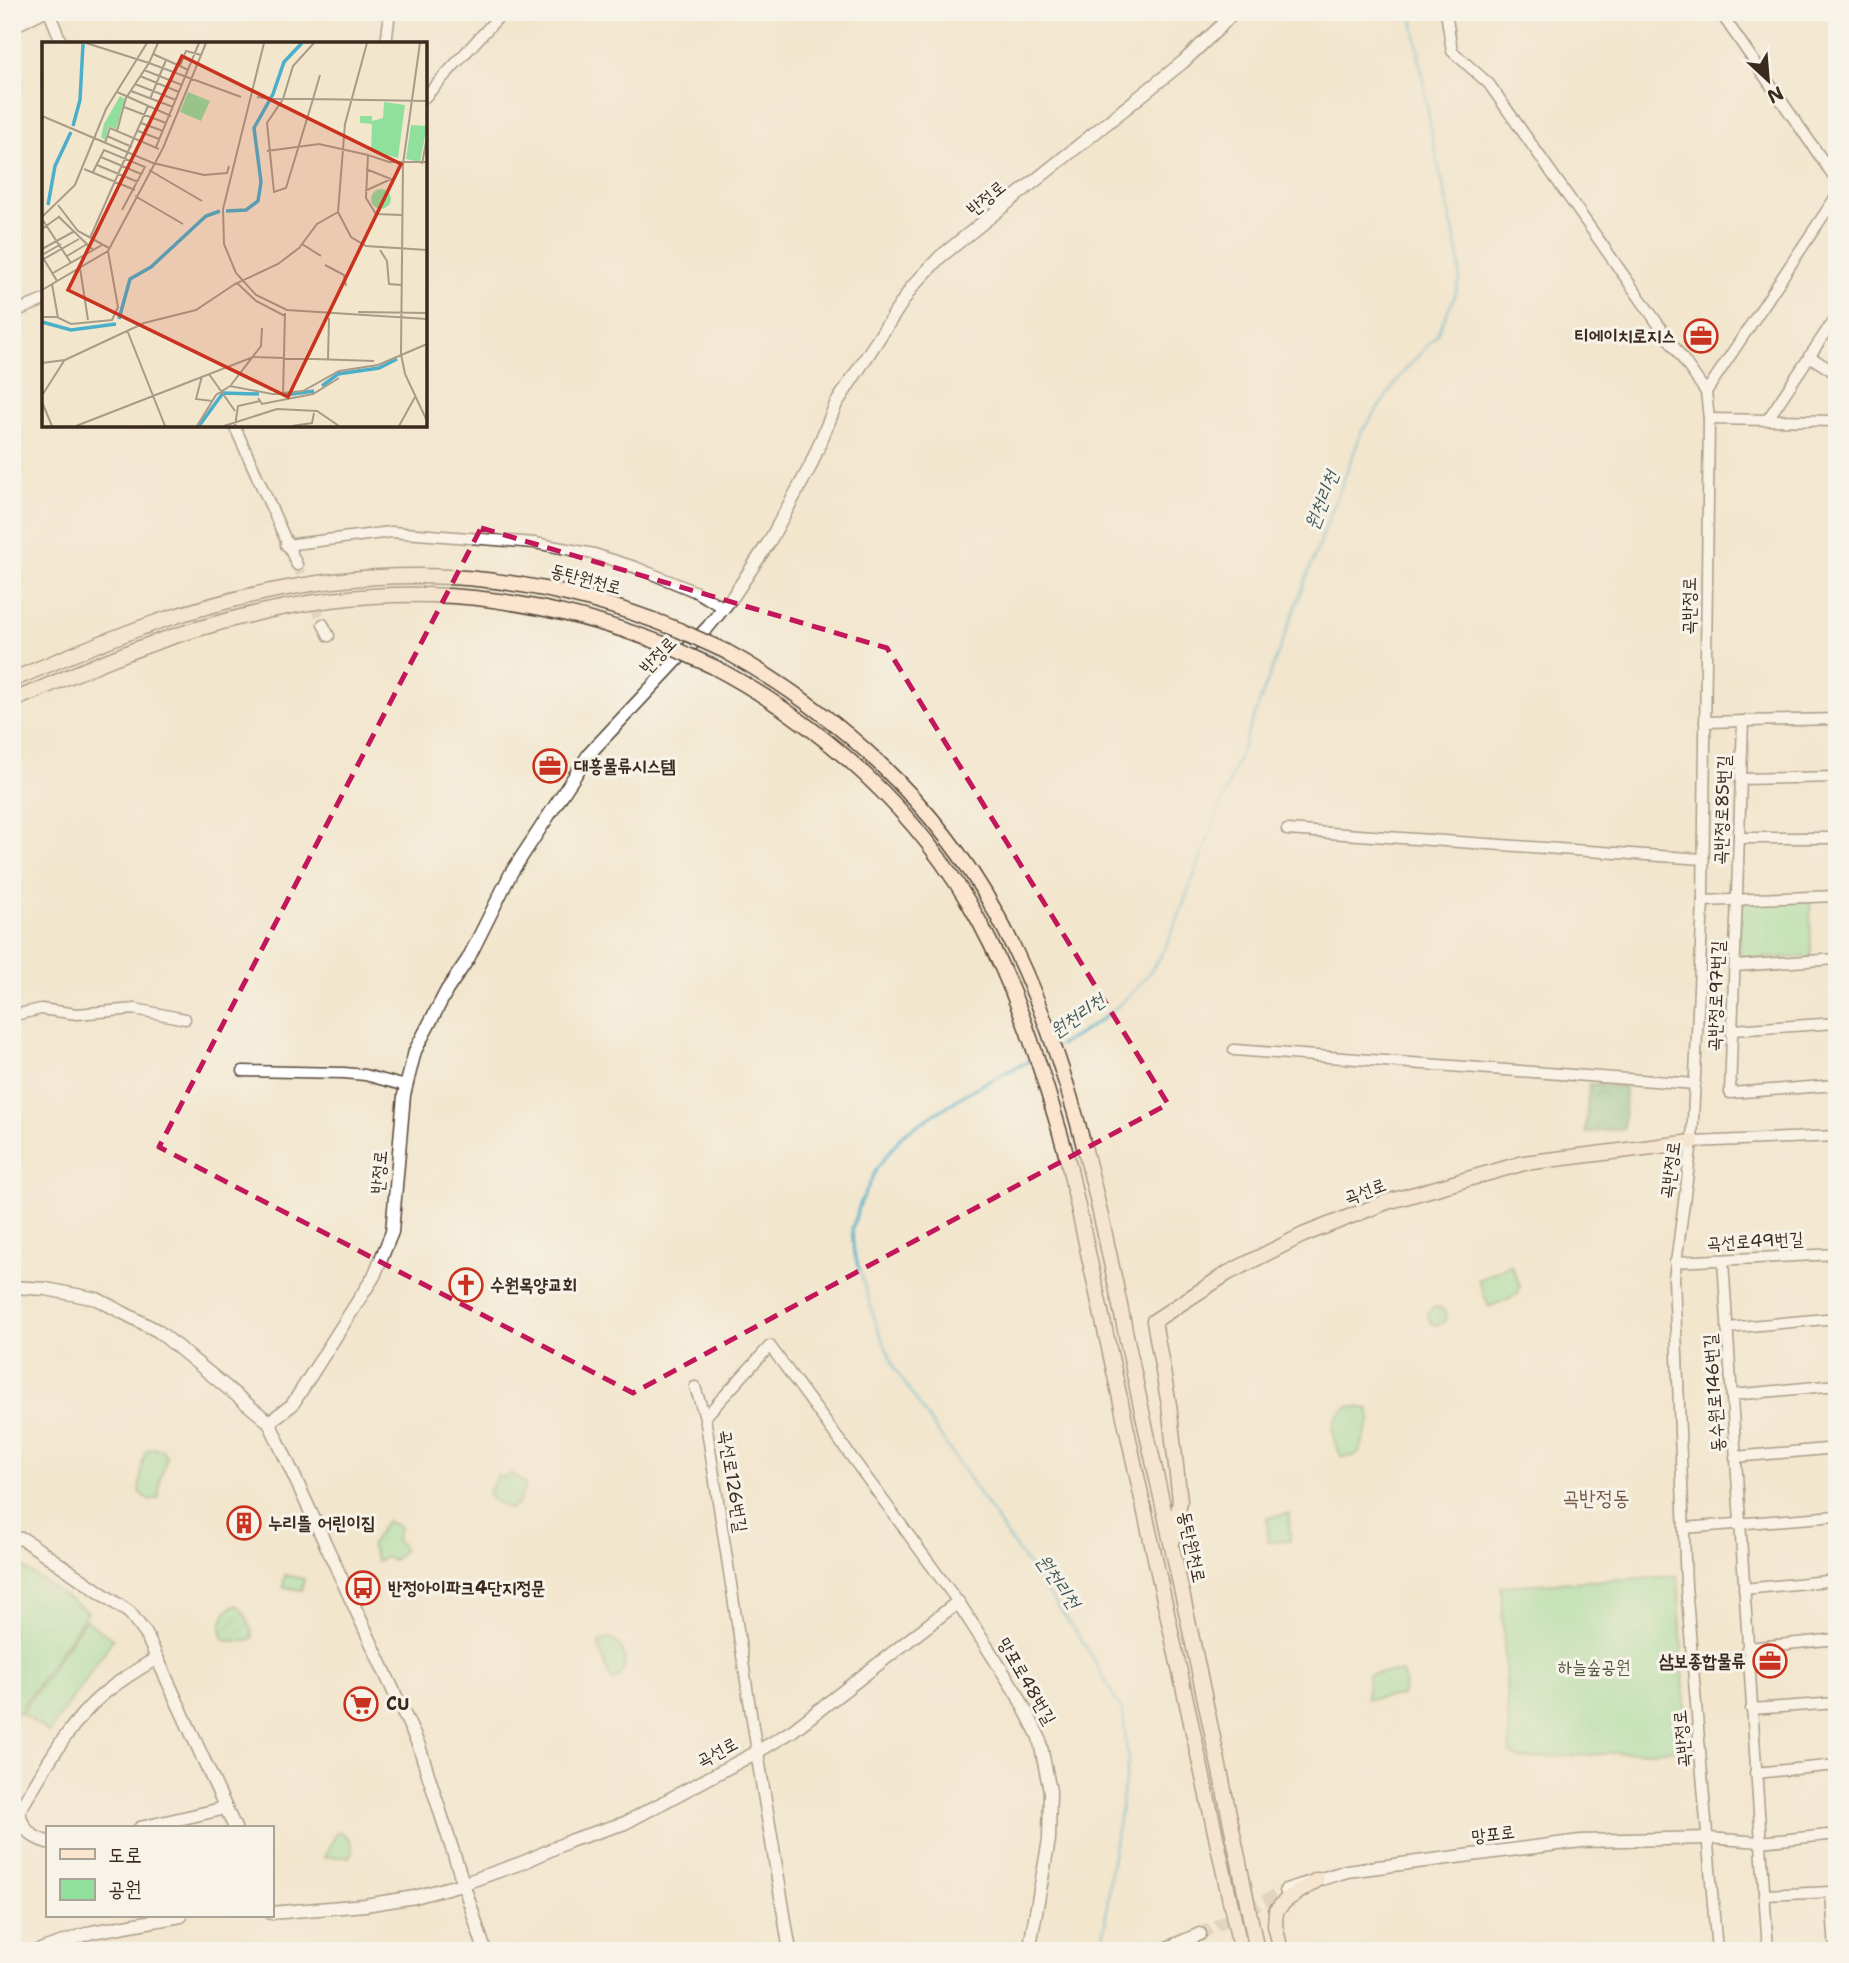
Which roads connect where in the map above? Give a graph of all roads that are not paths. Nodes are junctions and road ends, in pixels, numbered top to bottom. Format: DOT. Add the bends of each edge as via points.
graph roads {
  1 [pos="43,12"];
  2 [pos="49,12"];
  3 [pos="390,12"];
  4 [pos="503,12"];
  5 [pos="1233,12"];
  6 [pos="1446,12"];
  7 [pos="1720,12"];
  8 [pos="12,28"];
  9 [pos="61,42"];
  10 [pos="386,42"];
  11 [pos="427,95"];
  12 [pos="1837,181"];
  13 [pos="1837,195"];
  14 [pos="42,301"];
  15 [pos="12,313"];
  16 [pos="1837,315"];
  17 [pos="1809,356"];
  18 [pos="1837,374"];
  19 [pos="1706,392"];
  20 [pos="1709,419"];
  21 [pos="1768,419"];
  22 [pos="1837,421"];
  23 [pos="234,427"];
  24 [pos="286,545"];
  25 [pos="297,565"];
  26 [pos="723,607"];
  27 [pos="323,624"];
  28 [pos="328,636"];
  29 [pos="12,680"];
  30 [pos="12,701"];
  31 [pos="1837,719"];
  32 [pos="1743,721"];
  33 [pos="1705,722"];
  34 [pos="1837,777"];
  35 [pos="1741,779"];
  36 [pos="1287,830"];
  37 [pos="1739,838"];
  38 [pos="1837,838"];
  39 [pos="1703,859"];
  40 [pos="1837,897"];
  41 [pos="1703,901"];
  42 [pos="1737,901"];
  43 [pos="1837,959"];
  44 [pos="1735,966"];
  45 [pos="12,1010"];
  46 [pos="185,1019"];
  47 [pos="1837,1023"];
  48 [pos="1732,1030"];
  49 [pos="1234,1050"];
  50 [pos="243,1071"];
  51 [pos="1695,1084"];
  52 [pos="1837,1085"];
  53 [pos="406,1086"];
  54 [pos="1837,1136"];
  55 [pos="1692,1142"];
  56 [pos="1837,1254"];
  57 [pos="1723,1260"];
  58 [pos="1675,1262"];
  59 [pos="12,1287"];
  60 [pos="1837,1318"];
  61 [pos="1727,1328"];
  62 [pos="1837,1385"];
  63 [pos="695,1388"];
  64 [pos="1732,1395"];
  65 [pos="705,1417"];
  66 [pos="269,1422"];
  67 [pos="1837,1448"];
  68 [pos="1735,1457"];
  69 [pos="1837,1517"];
  70 [pos="1740,1524"];
  71 [pos="1684,1528"];
  72 [pos="12,1538"];
  73 [pos="1172,1545"];
  74 [pos="1837,1580"];
  75 [pos="1744,1589"];
  76 [pos="958,1602"];
  77 [pos="1837,1639"];
  78 [pos="1747,1647"];
  79 [pos="157,1658"];
  80 [pos="1837,1703"];
  81 [pos="1751,1709"];
  82 [pos="758,1752"];
  83 [pos="1837,1766"];
  84 [pos="1755,1773"];
  85 [pos="226,1808"];
  86 [pos="149,1826"];
  87 [pos="234,1826"];
  88 [pos="1837,1834"];
  89 [pos="1708,1838"];
  90 [pos="46,1842"];
  91 [pos="1760,1842"];
  92 [pos="1236,1845"];
  93 [pos="1217,1849"];
  94 [pos="1317,1880"];
  95 [pos="465,1883"];
  96 [pos="1286,1890"];
  97 [pos="1834,1892"];
  98 [pos="1764,1895"];
  99 [pos="273,1913"];
  100 [pos="169,1918"];
  101 [pos="1200,1934"];
  102 [pos="37,1951"];
  103 [pos="485,1951"];
  104 [pos="790,1951"];
  105 [pos="1029,1951"];
  106 [pos="1160,1951"];
  107 [pos="1233,1951"];
  108 [pos="1241,1951"];
  109 [pos="1257,1951"];
  110 [pos="1265,1951"];
  111 [pos="1282,1951"];
  112 [pos="1717,1951"];
  113 [pos="1768,1951"];
  114 [pos="1835,1951"];
  1 -- 8 [label="street"];
  2 -- 9 [label="street"];
  3 -- 10 [label="street"];
  4 -- 11 [label="street"];
  5 -- 26 [label="street, 반정로" via="1183,62 940,257 912,287 836,404 810,467 769,542"];
  6 -- 19 [label="street, 곡반정로" via="1452,51 1489,84"];
  7 -- 12 [label="street"];
  13 -- 19 [label="street"];
  14 -- 15 [label="street"];
  16 -- 17 [label="street"];
  17 -- 18 [label="street"];
  17 -- 21 [label="street"];
  19 -- 20 [label="street, 곡반정로"];
  20 -- 21 [label="street"];
  20 -- 33 [label="street, 곡반정로"];
  21 -- 22 [label="street"];
  23 -- 24 [label="street"];
  24 -- 25 [label="street"];
  24 -- 26 [label="street" via="391,532 535,543 635,567"];
  26 -- 53 [label="street, 반정로" via="589,754 557,800 447,990 415,1051"];
  27 -- 28 [label="street"];
  29 -- 73 [label="main road, 동탄원천로, bridge" via="170,618 246,596 341,579 435,576 551,588 634,612 727,652 802,698 913,798 969,869 1019,960 1060,1066 1085,1152"];
  30 -- 93 [label="main road, bridge" via="194,630 283,607 368,596 507,601 622,628 714,667 783,708 828,742 897,806 953,878 979,921 1003,968 1044,1075 1104,1318"];
  31 -- 32 [label="street"];
  32 -- 33 [label="street"];
  32 -- 35 [label="street, 곡반정로85번길"];
  33 -- 39 [label="street, 곡반정로"];
  34 -- 35 [label="street"];
  35 -- 37 [label="street, 곡반정로85번길"];
  36 -- 39 [label="street"];
  37 -- 38 [label="street"];
  37 -- 42 [label="street, 곡반정로85번길"];
  39 -- 41 [label="street, 곡반정로"];
  40 -- 42 [label="street"];
  41 -- 42 [label="street"];
  41 -- 51 [label="street, 곡반정로"];
  42 -- 44 [label="street, 곡반정로97번길"];
  43 -- 44 [label="street"];
  44 -- 48 [label="street, 곡반정로97번길"];
  45 -- 46 [label="street" via="19,1014 41,1009 77,1014 135,1009"];
  47 -- 48 [label="street"];
  48 -- 52 [label="street, 곡반정로97번길" via="1730,1093"];
  49 -- 51 [label="street"];
  50 -- 53 [label="street" via="344,1073"];
  51 -- 55 [label="street, 곡반정로"];
  53 -- 66 [label="street, 반정로" via="393,1232 374,1276 292,1405"];
  54 -- 55 [label="street, 곡선로"];
  55 -- 58 [label="street, 곡반정로"];
  55 -- 73 [label="main road, 곡선로" via="1524,1163 1387,1202 1303,1235 1228,1273 1154,1321 1180,1501"];
  56 -- 57 [label="street, 곡선로49번길"];
  57 -- 58 [label="street, 곡선로49번길"];
  57 -- 61 [label="street, 동수원로146번길"];
  58 -- 71 [label="street, 곡반정로"];
  59 -- 66 [label="street" via="97,1299 146,1324"];
  60 -- 61 [label="street"];
  61 -- 64 [label="street, 동수원로146번길"];
  62 -- 64 [label="street"];
  63 -- 65 [label="street"];
  64 -- 68 [label="street, 동수원로146번길"];
  65 -- 76 [label="street, 곡선로126번길" via="770,1346"];
  65 -- 82 [label="street, 곡선로126번길"];
  66 -- 95 [label="street" via="419,1746"];
  67 -- 68 [label="street"];
  68 -- 70 [label="street, 동수원로146번길"];
  69 -- 70 [label="street"];
  70 -- 71 [label="street"];
  70 -- 75 [label="street, 동수원로146번길"];
  71 -- 89 [label="street, 곡반정로"];
  72 -- 79 [label="street" via="23,1539 130,1613"];
  73 -- 92 [label="main road, 동탄원천로"];
  74 -- 75 [label="street"];
  75 -- 78 [label="street, 동수원로146번길"];
  76 -- 82 [label="street, 곡선로" via="792,1731"];
  76 -- 105 [label="street, 망포로48번길" via="1017,1694 1042,1750 1050,1791 1049,1840"];
  77 -- 78 [label="street"];
  78 -- 81 [label="street, 동수원로146번길"];
  79 -- 85 [label="street"];
  79 -- 90 [label="street" via="100,1696 76,1722 19,1811 22,1825"];
  80 -- 81 [label="street"];
  81 -- 84 [label="street, 동수원로146번길"];
  82 -- 95 [label="street, 곡선로" via="625,1823"];
  82 -- 104 [label="street"];
  83 -- 84 [label="street"];
  84 -- 91 [label="street, 동수원로146번길"];
  85 -- 86 [label="street"];
  85 -- 87 [label="street"];
  88 -- 91 [label="street"];
  89 -- 91 [label="street"];
  89 -- 94 [label="street, 망포로" via="1581,1841 1347,1871"];
  89 -- 112 [label="street, 곡반정로"];
  91 -- 98 [label="street, 동수원로146번길"];
  92 -- 109 [label="main road, 동탄원천로"];
  92 -- 110 [label="main road"];
  93 -- 107 [label="main road"];
  93 -- 108 [label="main road"];
  94 -- 96 [label="street, 망포로"];
  94 -- 111 [label="main road" via="1276,1911"];
  95 -- 99 [label="street, 곡선로" via="365,1905"];
  95 -- 103 [label="street"];
  97 -- 98 [label="street"];
  97 -- 114 [label="street"];
  98 -- 113 [label="street, 동수원로146번길"];
  100 -- 102 [label="street" via="92,1931"];
  101 -- 106 [label="street"];
}
